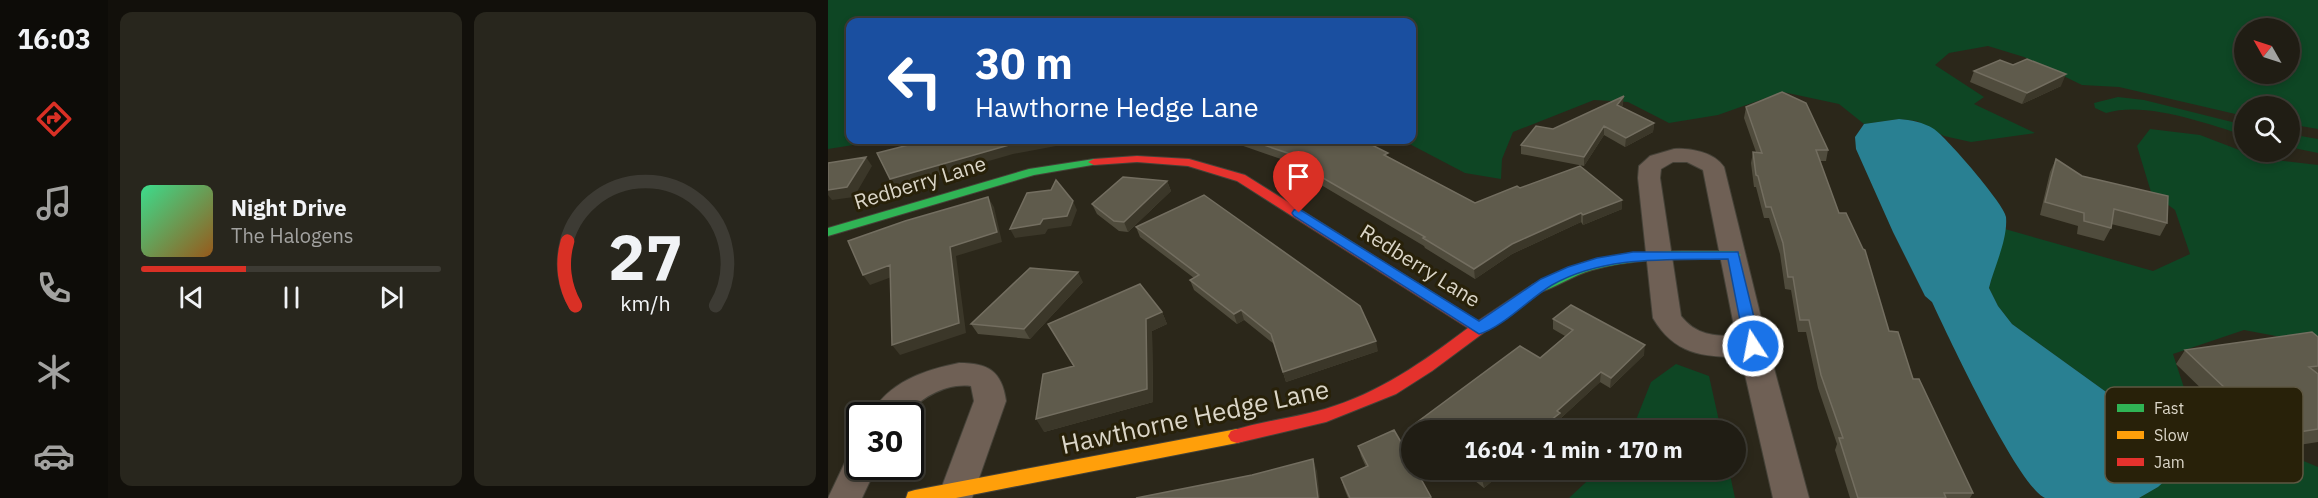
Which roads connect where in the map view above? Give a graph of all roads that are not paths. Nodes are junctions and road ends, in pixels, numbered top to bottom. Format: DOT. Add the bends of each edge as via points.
graph roads {
  1 [pos="828,232"];
  2 [pos="1734,255"];
  3 [pos="1660,256"];
  4 [pos="1479,329"];
  5 [pos="1753,346"];
  6 [pos="899,402"];
  7 [pos="853,480"];
  8 [pos="959,489"];
  9 [pos="844,498"];
  10 [pos="915,498"];
  11 [pos="1791,498"];
  1 -- 4 [label="street, Redberry Lane" via="1060,166 1119,159 1187,161 1241,178"];
  2 -- 3 [label="street, Hawthorne Hedge Lane"];
  2 -- 3 [label="street" via="1713,167 1704,160 1681,154 1650,166"];
  2 -- 5 [label="street"];
  3 -- 4 [label="street, Hawthorne Hedge Lane" via="1602,261 1573,270 1546,282"];
  3 -- 5 [label="street" via="1667,318 1676,333 1691,342 1711,346"];
  4 -- 8 [label="street, Hawthorne Hedge Lane" via="1386,391 1345,410 1300,424"];
  5 -- 11 [label="street"];
  6 -- 8 [label="street" via="935,380 964,374 986,380 991,388 990,401"];
  7 -- 9 [label="street"];
  8 -- 10 [label="street, Hawthorne Hedge Lane"];
}
